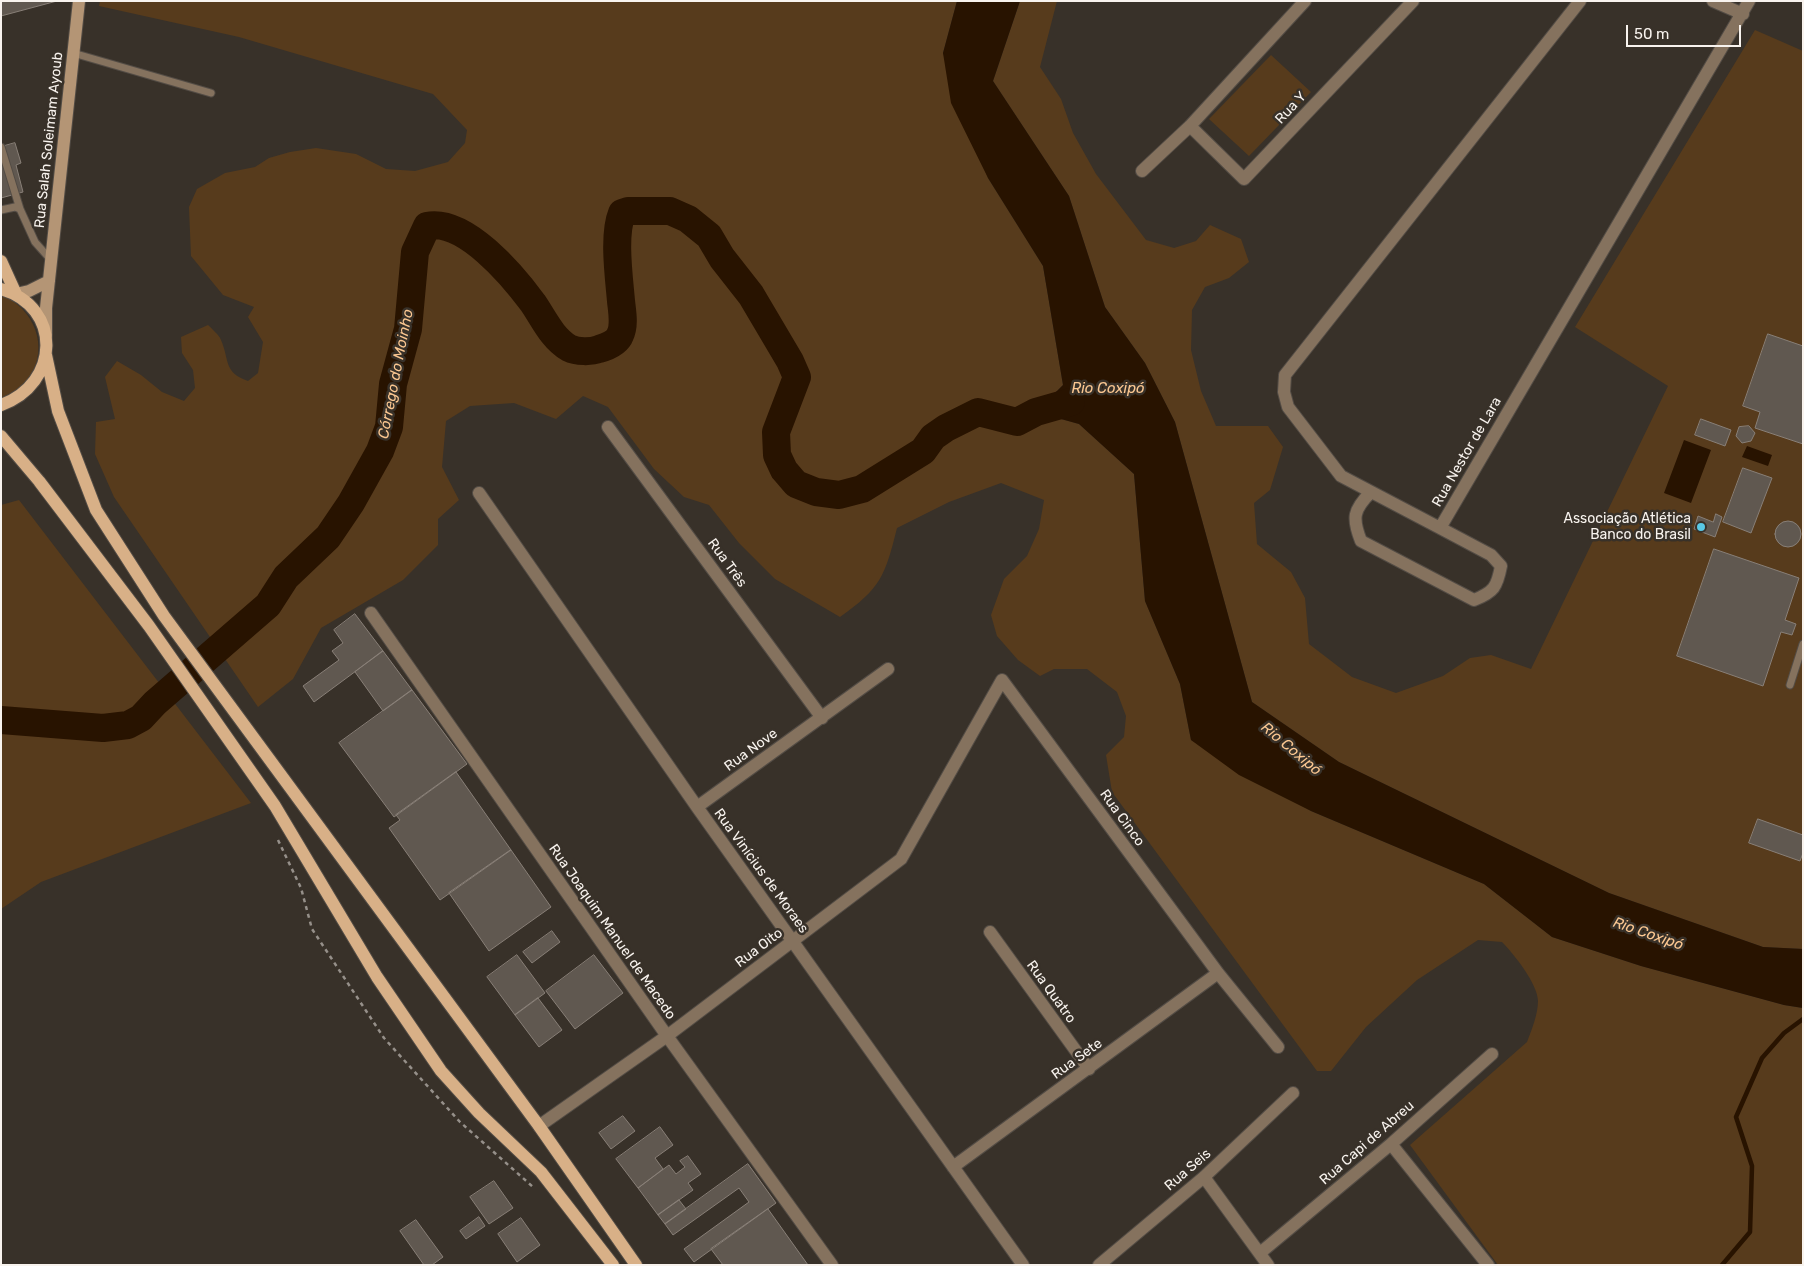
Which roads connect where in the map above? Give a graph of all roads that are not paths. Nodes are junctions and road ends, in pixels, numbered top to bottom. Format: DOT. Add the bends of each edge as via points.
graph roads {
  1 [pos="79,1"];
  2 [pos="1305,1"];
  3 [pos="1413,1"];
  4 [pos="1580,1"];
  5 [pos="1713,1"];
  6 [pos="1749,1"];
  7 [pos="1743,14"];
  8 [pos="73,52"];
  9 [pos="211,93"];
  10 [pos="1190,126"];
  11 [pos="1,147"];
  12 [pos="1142,171"];
  13 [pos="20,209"];
  14 [pos="1,210"];
  15 [pos="52,260"];
  16 [pos="1,261"];
  17 [pos="50,281"];
  18 [pos="1,290"];
  19 [pos="16,294"];
  20 [pos="46,336"];
  21 [pos="46,354"];
  22 [pos="1,405"];
  23 [pos="608,427"];
  24 [pos="1,436"];
  25 [pos="1371,492"];
  26 [pos="479,494"];
  27 [pos="1440,528"];
  28 [pos="371,613"];
  29 [pos="1803,644"];
  30 [pos="888,669"];
  31 [pos="1002,680"];
  32 [pos="1790,685"];
  33 [pos="822,718"];
  34 [pos="697,807"];
  35 [pos="990,932"];
  36 [pos="793,941"];
  37 [pos="1218,973"];
  38 [pos="667,1036"];
  39 [pos="1278,1047"];
  40 [pos="1492,1054"];
  41 [pos="1089,1069"];
  42 [pos="1293,1093"];
  43 [pos="538,1126"];
  44 [pos="1391,1144"];
  45 [pos="953,1167"];
  46 [pos="1204,1176"];
  47 [pos="1260,1253"];
  48 [pos="613,1265"];
  49 [pos="636,1265"];
  50 [pos="832,1265"];
  51 [pos="1023,1265"];
  52 [pos="1099,1265"];
  53 [pos="1268,1265"];
  54 [pos="1488,1265"];
  1 -- 8 [label="street, Rua Salah Soleimam Ayoub"];
  2 -- 10 [label="street"];
  3 -- 10 [label="street, Rua Y" via="1244,179"];
  4 -- 25 [label="street, Rua Nestor de Lara" via="1285,375 1284,392 1288,406 1341,476"];
  5 -- 7 [label="street"];
  6 -- 7 [label="street, Rua Nestor de Lara"];
  7 -- 27 [label="street, Rua Nestor de Lara"];
  8 -- 9 [label="lane"];
  8 -- 15 [label="street, Rua Salah Soleimam Ayoub"];
  10 -- 12 [label="street"];
  11 -- 13 [label="lane"];
  13 -- 14 [label="lane"];
  13 -- 15 [label="lane" via="35,242"];
  15 -- 17 [label="street, Rua Salah Soleimam Ayoub"];
  16 -- 19 [label="main road"];
  17 -- 19 [label="street"];
  17 -- 20 [label="street, Rua Salah Soleimam Ayoub"];
  18 -- 19 [label="main road"];
  19 -- 20 [label="main road" via="39,318"];
  20 -- 21 [label="main road"];
  21 -- 22 [label="main road" via="41,373 31,389 16,400"];
  21 -- 43 [label="main road" via="58,411 96,510 164,616"];
  23 -- 33 [label="street, Rua Três"];
  24 -- 48 [label="main road" via="149,626 275,806 377,977 441,1071 479,1113 541,1172"];
  25 -- 27 [label="street, Rua Nestor de Lara"];
  25 -- 27 [label="street" via="1358,504 1356,528 1361,541 1474,600 1489,594 1498,582 1501,566 1491,555"];
  26 -- 34 [label="street, Rua Vinícius de Moraes"];
  28 -- 38 [label="street, Rua Joaquim Manuel de Macedo"];
  29 -- 32 [label="lane"];
  30 -- 33 [label="street, Rua Nove"];
  31 -- 36 [label="street, Rua Oito" via="901,859"];
  31 -- 37 [label="street, Rua Cinco"];
  33 -- 34 [label="street, Rua Nove"];
  34 -- 36 [label="street, Rua Vinícius de Moraes"];
  35 -- 41 [label="street, Rua Quatro"];
  36 -- 38 [label="street, Rua Oito"];
  36 -- 45 [label="street, Rua Vinícius de Moraes"];
  37 -- 39 [label="street, Rua Cinco"];
  37 -- 41 [label="street, Rua Sete"];
  38 -- 43 [label="street, Rua Oito"];
  38 -- 50 [label="street, Rua Joaquim Manuel de Macedo"];
  40 -- 44 [label="street, Rua Capi de Abreu"];
  41 -- 45 [label="street, Rua Sete"];
  42 -- 46 [label="street, Rua Seis"];
  43 -- 49 [label="main road"];
  44 -- 47 [label="street, Rua Capi de Abreu"];
  44 -- 54 [label="street"];
  45 -- 51 [label="street, Rua Vinícius de Moraes"];
  46 -- 47 [label="street"];
  46 -- 52 [label="street, Rua Seis"];
  47 -- 53 [label="street"];
}
